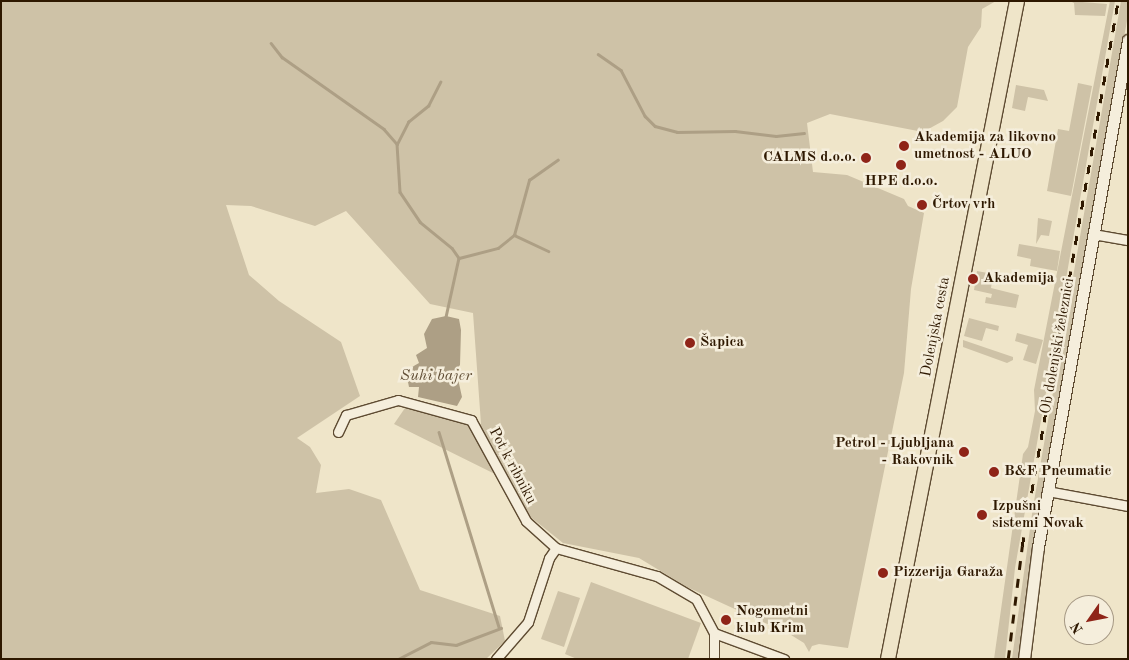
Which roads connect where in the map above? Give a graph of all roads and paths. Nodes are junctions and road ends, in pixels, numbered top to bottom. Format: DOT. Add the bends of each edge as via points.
graph roads {
  1 [pos="1017,1"];
  2 [pos="1128,40"];
  3 [pos="1093,234"];
  4 [pos="1128,240"];
  5 [pos="338,432"];
  6 [pos="1048,491"];
  7 [pos="1128,506"];
  8 [pos="556,548"];
  9 [pos="714,633"];
  10 [pos="496,659"];
  11 [pos="714,659"];
  12 [pos="784,659"];
  13 [pos="888,659"];
  14 [pos="1024,659"];
  1 -- 13 [label="main road, Dolenjska cesta"];
  2 -- 3 [label="street, Ob dolenjski železnici"];
  3 -- 4 [label="street"];
  3 -- 6 [label="street, Ob dolenjski železnici"];
  5 -- 8 [label="street, Pot k ribniku" via="346,416 398,400 471,420 526,521"];
  6 -- 7 [label="street"];
  6 -- 14 [label="street, Ob dolenjski železnici" via="1034,570"];
  8 -- 9 [label="street, Pot k ribniku" via="628,566 682,589 696,599"];
  8 -- 10 [label="street" via="549,558 528,622"];
  9 -- 11 [label="street"];
  9 -- 12 [label="street"];
}
